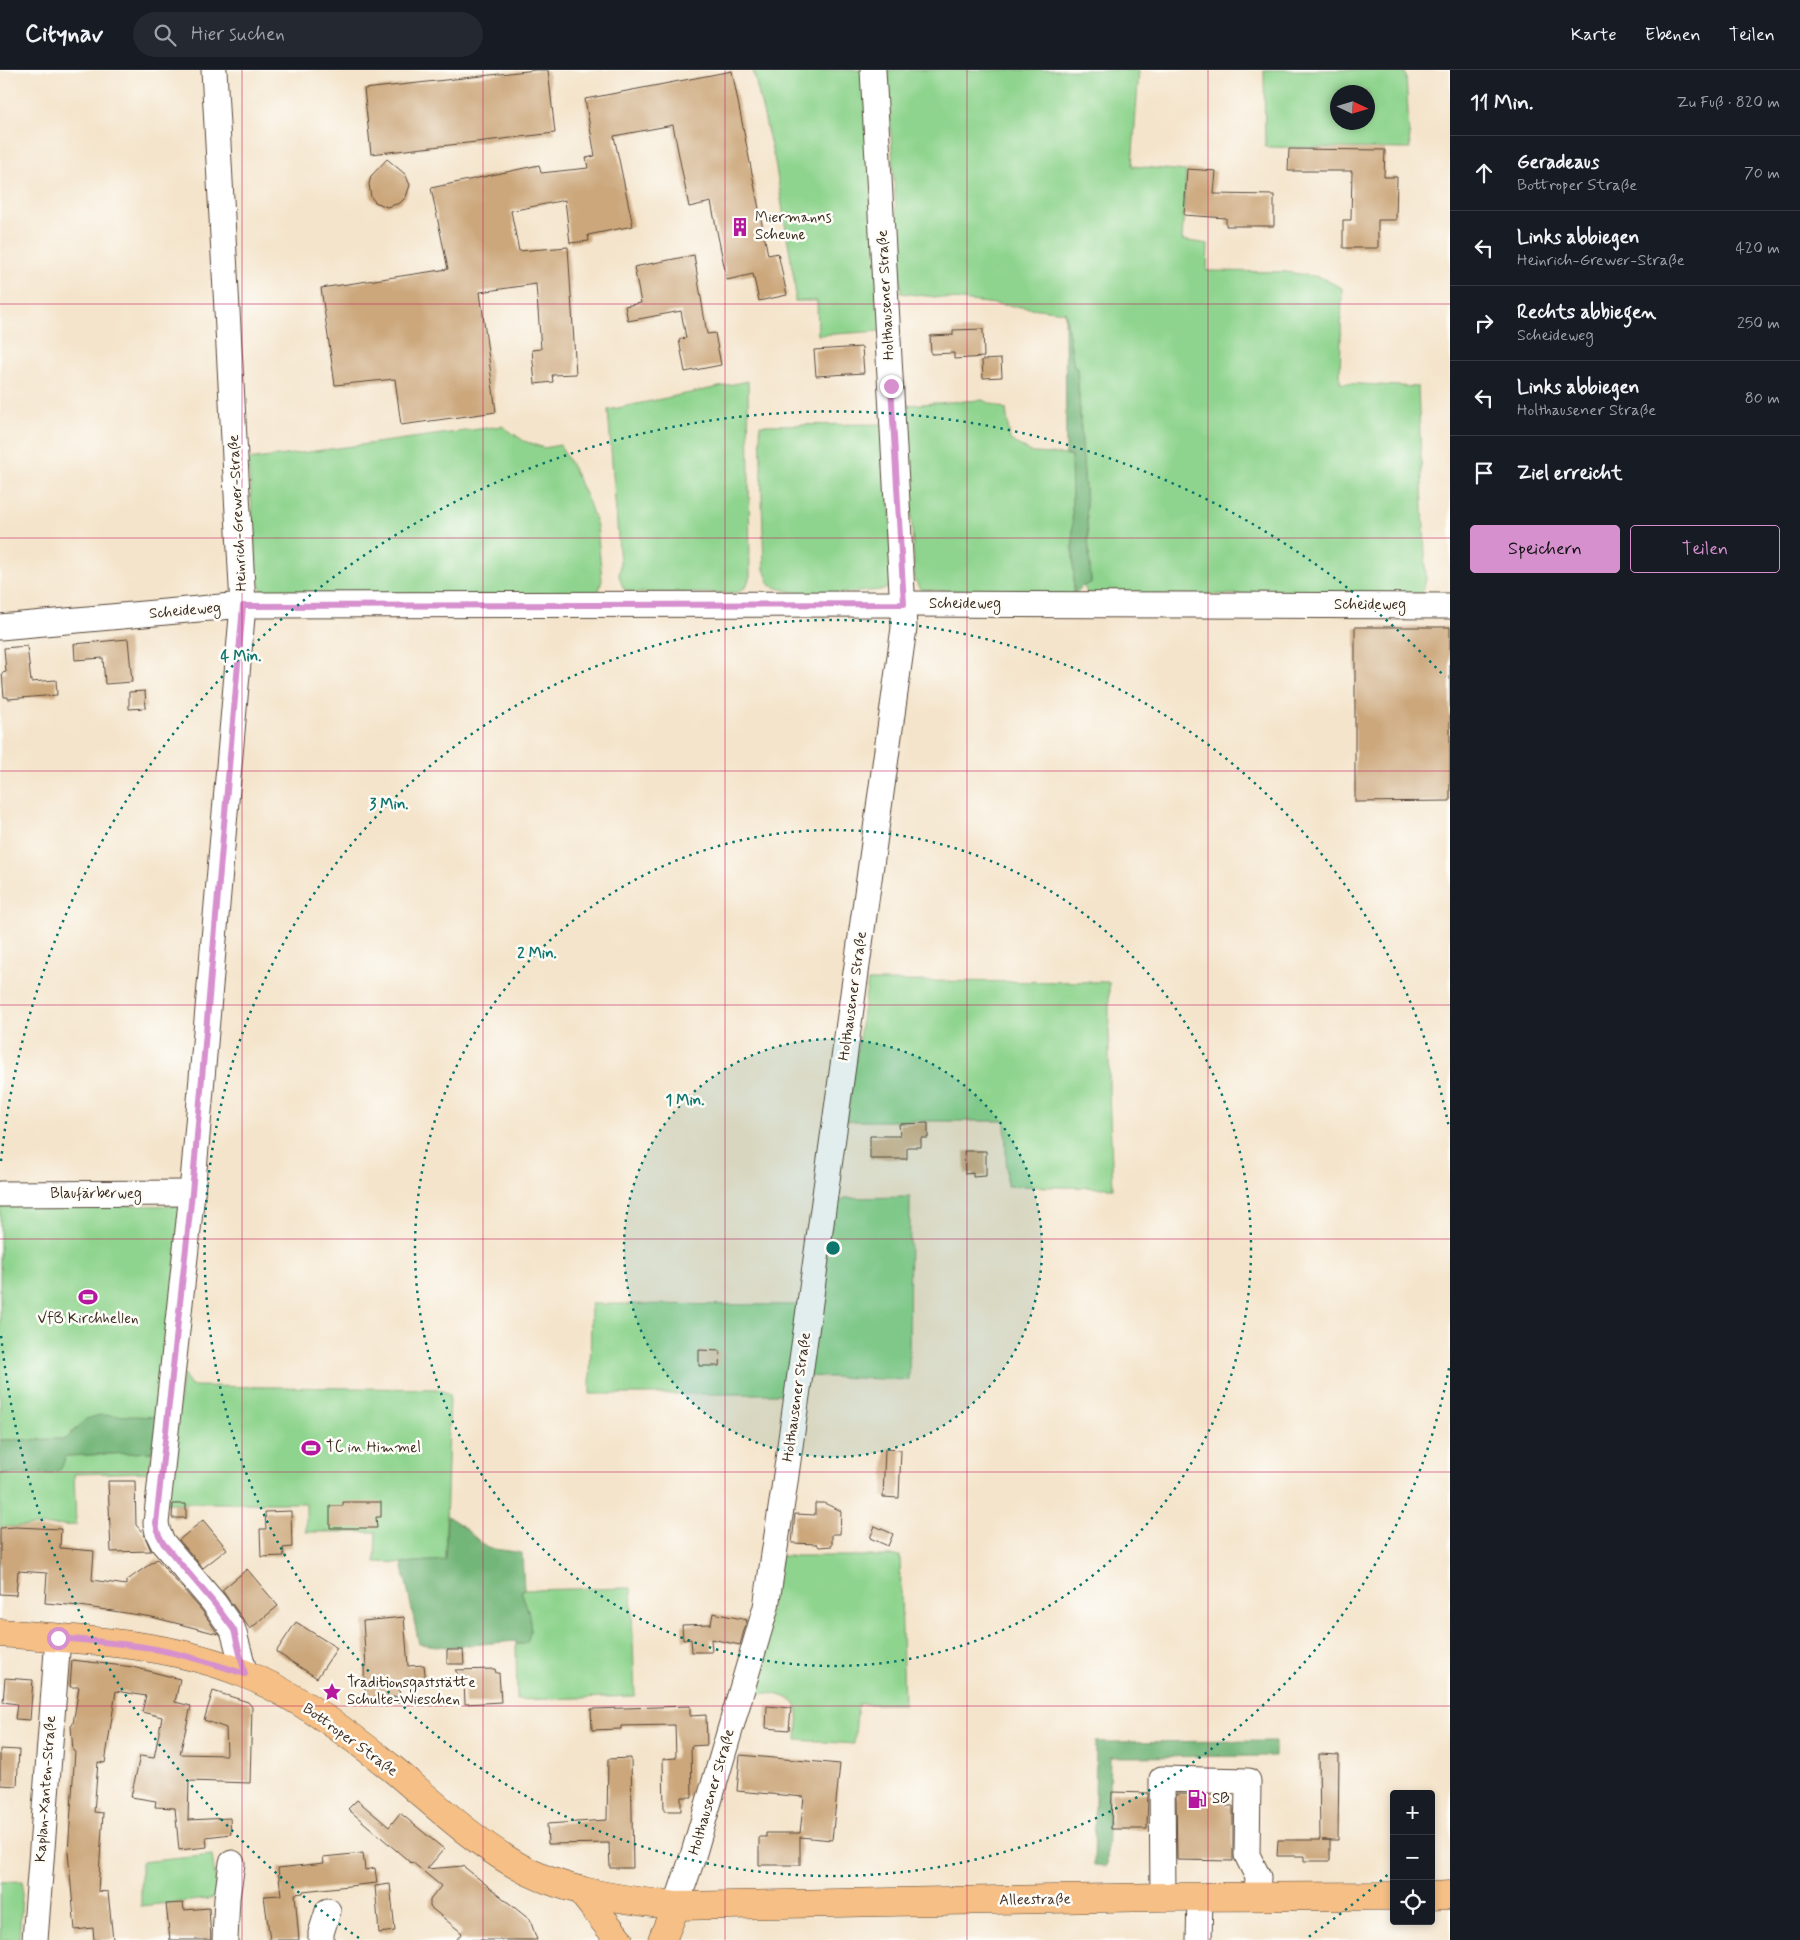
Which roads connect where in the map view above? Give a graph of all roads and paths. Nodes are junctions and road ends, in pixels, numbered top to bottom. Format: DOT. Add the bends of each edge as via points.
graph roads {
  1 [pos="214,70"];
  2 [pos="873,70"];
  3 [pos="904,604"];
  4 [pos="243,606"];
  5 [pos="1450,606"];
  6 [pos="0,627"];
  7 [pos="192,1193"];
  8 [pos="0,1194"];
  9 [pos="0,1633"];
  10 [pos="58,1638"];
  11 [pos="245,1674"];
  12 [pos="232,1863"];
  13 [pos="580,1890"];
  14 [pos="1257,1896"];
  15 [pos="1390,1896"];
  16 [pos="1435,1896"];
  17 [pos="1450,1896"];
  18 [pos="1163,1897"];
  19 [pos="1200,1897"];
  20 [pos="676,1906"];
  21 [pos="328,1911"];
  22 [pos="35,1940"];
  23 [pos="225,1940"];
  24 [pos="321,1940"];
  25 [pos="619,1940"];
  26 [pos="662,1940"];
  27 [pos="1199,1940"];
  1 -- 4 [label="street, Heinrich-Grewer-Straße"];
  2 -- 3 [label="street, Holthausener Straße"];
  3 -- 4 [label="street, Scheideweg"];
  3 -- 5 [label="street, Scheideweg"];
  3 -- 20 [label="street, Holthausener Straße" via="904,628 766,1607"];
  4 -- 6 [label="street, Scheideweg"];
  4 -- 7 [label="street, Heinrich-Grewer-Straße"];
  7 -- 8 [label="street, Blaufärberweg"];
  7 -- 11 [label="street, Heinrich-Grewer-Straße" via="156,1523 163,1543 234,1630"];
  9 -- 10 [label="main road, Bottroper Straße"];
  10 -- 11 [label="main road, Bottroper Straße" via="154,1649 200,1659"];
  10 -- 22 [label="street, Kaplan-Xanten-Straße"];
  11 -- 13 [label="main road, Bottroper Straße" via="331,1722 485,1845 517,1866"];
  12 -- 23 [label="street"];
  13 -- 20 [label="main road, Bottroper Straße"];
  13 -- 25 [label="main road"];
  14 -- 15 [label="main road, Alleestraße"];
  14 -- 18 [label="street" via="1258,1877 1248,1855 1248,1781 1162,1779"];
  14 -- 19 [label="main road, Alleestraße"];
  16 -- 17 [label="main road"];
  18 -- 19 [label="main road, Alleestraße"];
  18 -- 20 [label="main road, Alleestraße"];
  19 -- 27 [label="street"];
  20 -- 26 [label="main road"];
  21 -- 24 [label="street"];
}
